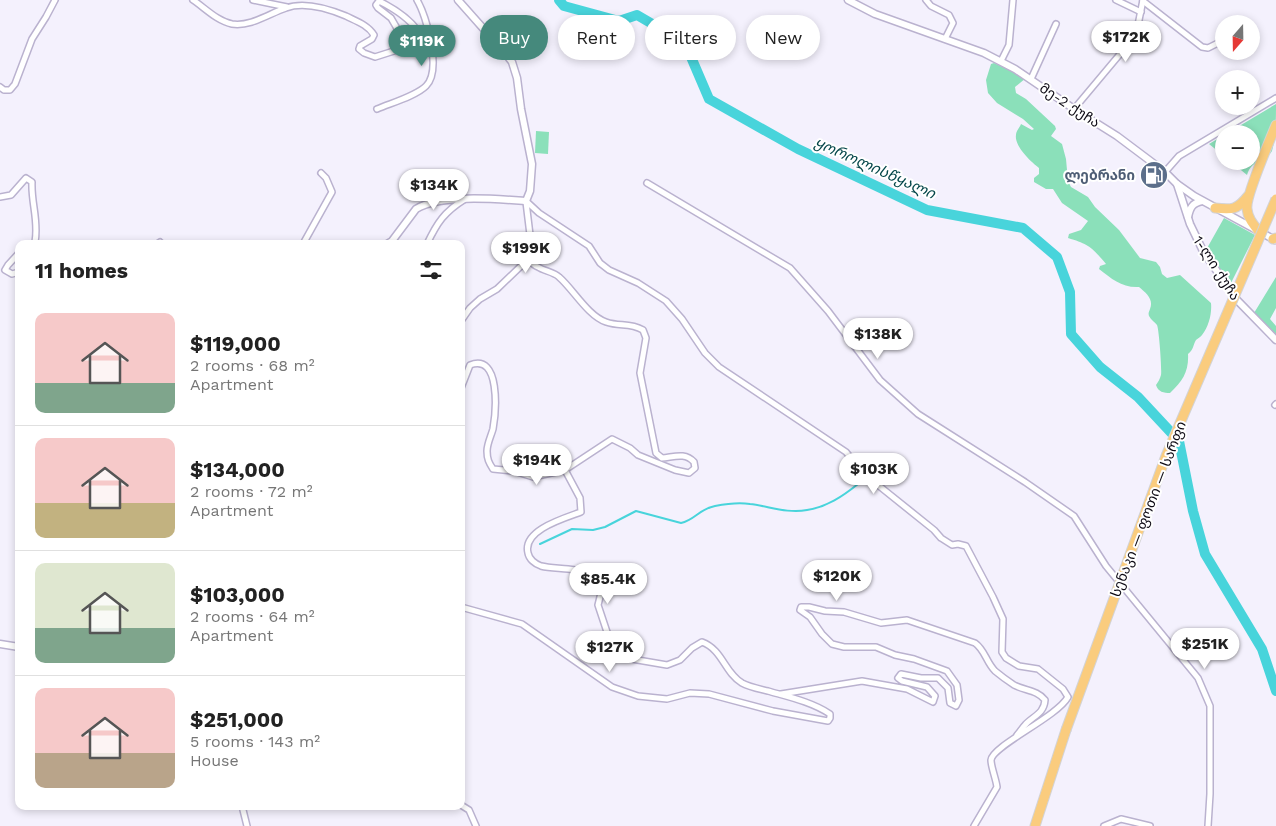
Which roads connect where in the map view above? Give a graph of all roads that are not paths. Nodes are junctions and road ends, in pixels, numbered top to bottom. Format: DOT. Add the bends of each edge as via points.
graph roads {
  1 [pos="55,0"];
  2 [pos="193,0"];
  3 [pos="253,0"];
  4 [pos="416,0"];
  5 [pos="457,0"];
  6 [pos="848,0"];
  7 [pos="926,0"];
  8 [pos="1014,0"];
  9 [pos="1116,0"];
  10 [pos="1143,0"];
  11 [pos="288,7"];
  12 [pos="1141,12"];
  13 [pos="1056,24"];
  14 [pos="945,39"];
  15 [pos="1215,44"];
  16 [pos="432,52"];
  17 [pos="1001,61"];
  18 [pos="1031,79"];
  19 [pos="0,87"];
  20 [pos="1276,98"];
  21 [pos="377,109"];
  22 [pos="1074,109"];
  23 [pos="1276,125"];
  24 [pos="1165,172"];
  25 [pos="321,173"];
  26 [pos="647,183"];
  27 [pos="1177,184"];
  28 [pos="1249,194"];
  29 [pos="0,197"];
  30 [pos="465,199"];
  31 [pos="1276,199"];
  32 [pos="526,201"];
  33 [pos="1202,201"];
  34 [pos="1215,208"];
  35 [pos="1188,219"];
  36 [pos="1260,232"];
  37 [pos="1275,239"];
  38 [pos="35,240"];
  39 [pos="305,240"];
  40 [pos="393,240"];
  41 [pos="429,240"];
  42 [pos="15,257"];
  43 [pos="526,257"];
  44 [pos="15,273"];
  45 [pos="465,316"];
  46 [pos="1276,340"];
  47 [pos="465,378"];
  48 [pos="565,470"];
  49 [pos="465,608"];
  50 [pos="0,644"];
  51 [pos="15,646"];
  52 [pos="780,694"];
  53 [pos="1016,737"];
  54 [pos="465,808"];
  55 [pos="243,810"];
  56 [pos="247,826"];
  57 [pos="476,826"];
  58 [pos="974,826"];
  59 [pos="1035,826"];
  60 [pos="1104,826"];
  61 [pos="1150,826"];
  62 [pos="1208,826"];
  1 -- 19 [label="street" via="32,39 15,84 10,90"];
  2 -- 11 [label="street" via="220,20 232,24 256,20"];
  3 -- 11 [label="street"];
  4 -- 16 [label="street" via="426,20"];
  5 -- 32 [label="street" via="512,62 532,164"];
  6 -- 14 [label="street, მე-2 ქუჩა" via="875,14"];
  7 -- 14 [label="street" via="949,15 953,23"];
  8 -- 17 [label="street" via="1010,39"];
  9 -- 12 [label="street"];
  10 -- 12 [label="street"];
  10 -- 15 [label="street" via="1202,47"];
  11 -- 16 [label="street" via="333,10 362,23 374,35 359,49 375,57 397,50 402,37 391,18 376,5 379,1 407,20 419,32 425,50"];
  12 -- 22 [label="street" via="1136,35"];
  13 -- 18 [label="street"];
  14 -- 17 [label="street, მე-2 ქუჩა"];
  16 -- 21 [label="street" via="432,78 427,85"];
  17 -- 18 [label="street, მე-2 ქუჩა"];
  18 -- 22 [label="street, მე-2 ქუჩა"];
  20 -- 24 [label="street" via="1178,156"];
  22 -- 24 [label="street, მე-2 ქუჩა"];
  23 -- 28 [label="highway"];
  24 -- 27 [label="street, მე-2 ქუჩა"];
  25 -- 39 [label="street" via="332,192"];
  26 -- 62 [label="street" via="790,268 880,380 918,414 1074,516 1106,566 1198,678 1210,706"];
  27 -- 33 [label="street, მე-2 ქუჩა"];
  27 -- 35 [label="street, 1-ლი ქუჩა"];
  28 -- 34 [label="highway" via="1240,206 1229,210"];
  28 -- 36 [label="highway" via="1246,208 1250,221"];
  29 -- 38 [label="street" via="11,195 26,178 32,182"];
  30 -- 32 [label="street"];
  30 -- 40 [label="street" via="420,206"];
  30 -- 41 [label="street" via="442,216"];
  31 -- 59 [label="highway, სენაკი — ფოთი — სარფი, bridge" via="1166,456 1066,730"];
  32 -- 43 [label="street" via="531,243"];
  32 -- 53 [label="street" via="589,246 609,270 666,301 719,367 846,452 863,473 941,538 952,545 966,546 1003,619 1002,652 1006,658 1019,666 1038,670 1068,697 1050,715"];
  33 -- 34 [label="street, მე-2 ქუჩა"];
  33 -- 35 [label="street" via="1192,205"];
  34 -- 36 [label="street, მე-2 ქუჩა"];
  35 -- 46 [label="street, 1-ლი ქუჩა" via="1203,250 1236,299"];
  36 -- 37 [label="street, მე-2 ქუჩა"];
  42 -- 44 [label="street" via="5,270"];
  43 -- 45 [label="street" via="497,289 480,299"];
  43 -- 48 [label="street" via="535,266 557,275 604,322 634,325 644,330 646,338 640,373 656,453 662,458 687,457 694,462 695,468 689,473 675,470 638,455 612,439"];
  47 -- 48 [label="street" via="474,364 488,368 492,377 495,406 487,448 488,461 493,469 532,477"];
  48 -- 52 [label="street" via="580,498 581,512 554,522 531,536 528,554 541,566 598,576 603,585 598,605 613,650 626,658 666,665 680,660 702,642 711,645 742,683"];
  49 -- 52 [label="street" via="522,624 612,687 638,696 667,699 690,693 708,694 802,716 828,721 830,718 830,714 822,709"];
  50 -- 51 [label="street"];
  52 -- 53 [label="street" via="862,681 906,689 933,702 936,696 927,688 898,678 901,674 921,678 934,676 946,686 950,703 956,706 959,700 957,685 947,671 876,647 832,644 800,610 804,606 844,612 881,623 907,620 975,643 982,648 988,663 997,672 1017,686 1042,695 1045,706"];
  53 -- 58 [label="street" via="995,752 991,760 997,787"];
  54 -- 57 [label="street"];
  55 -- 56 [label="street"];
  60 -- 61 [label="street" via="1121,819"];
}
